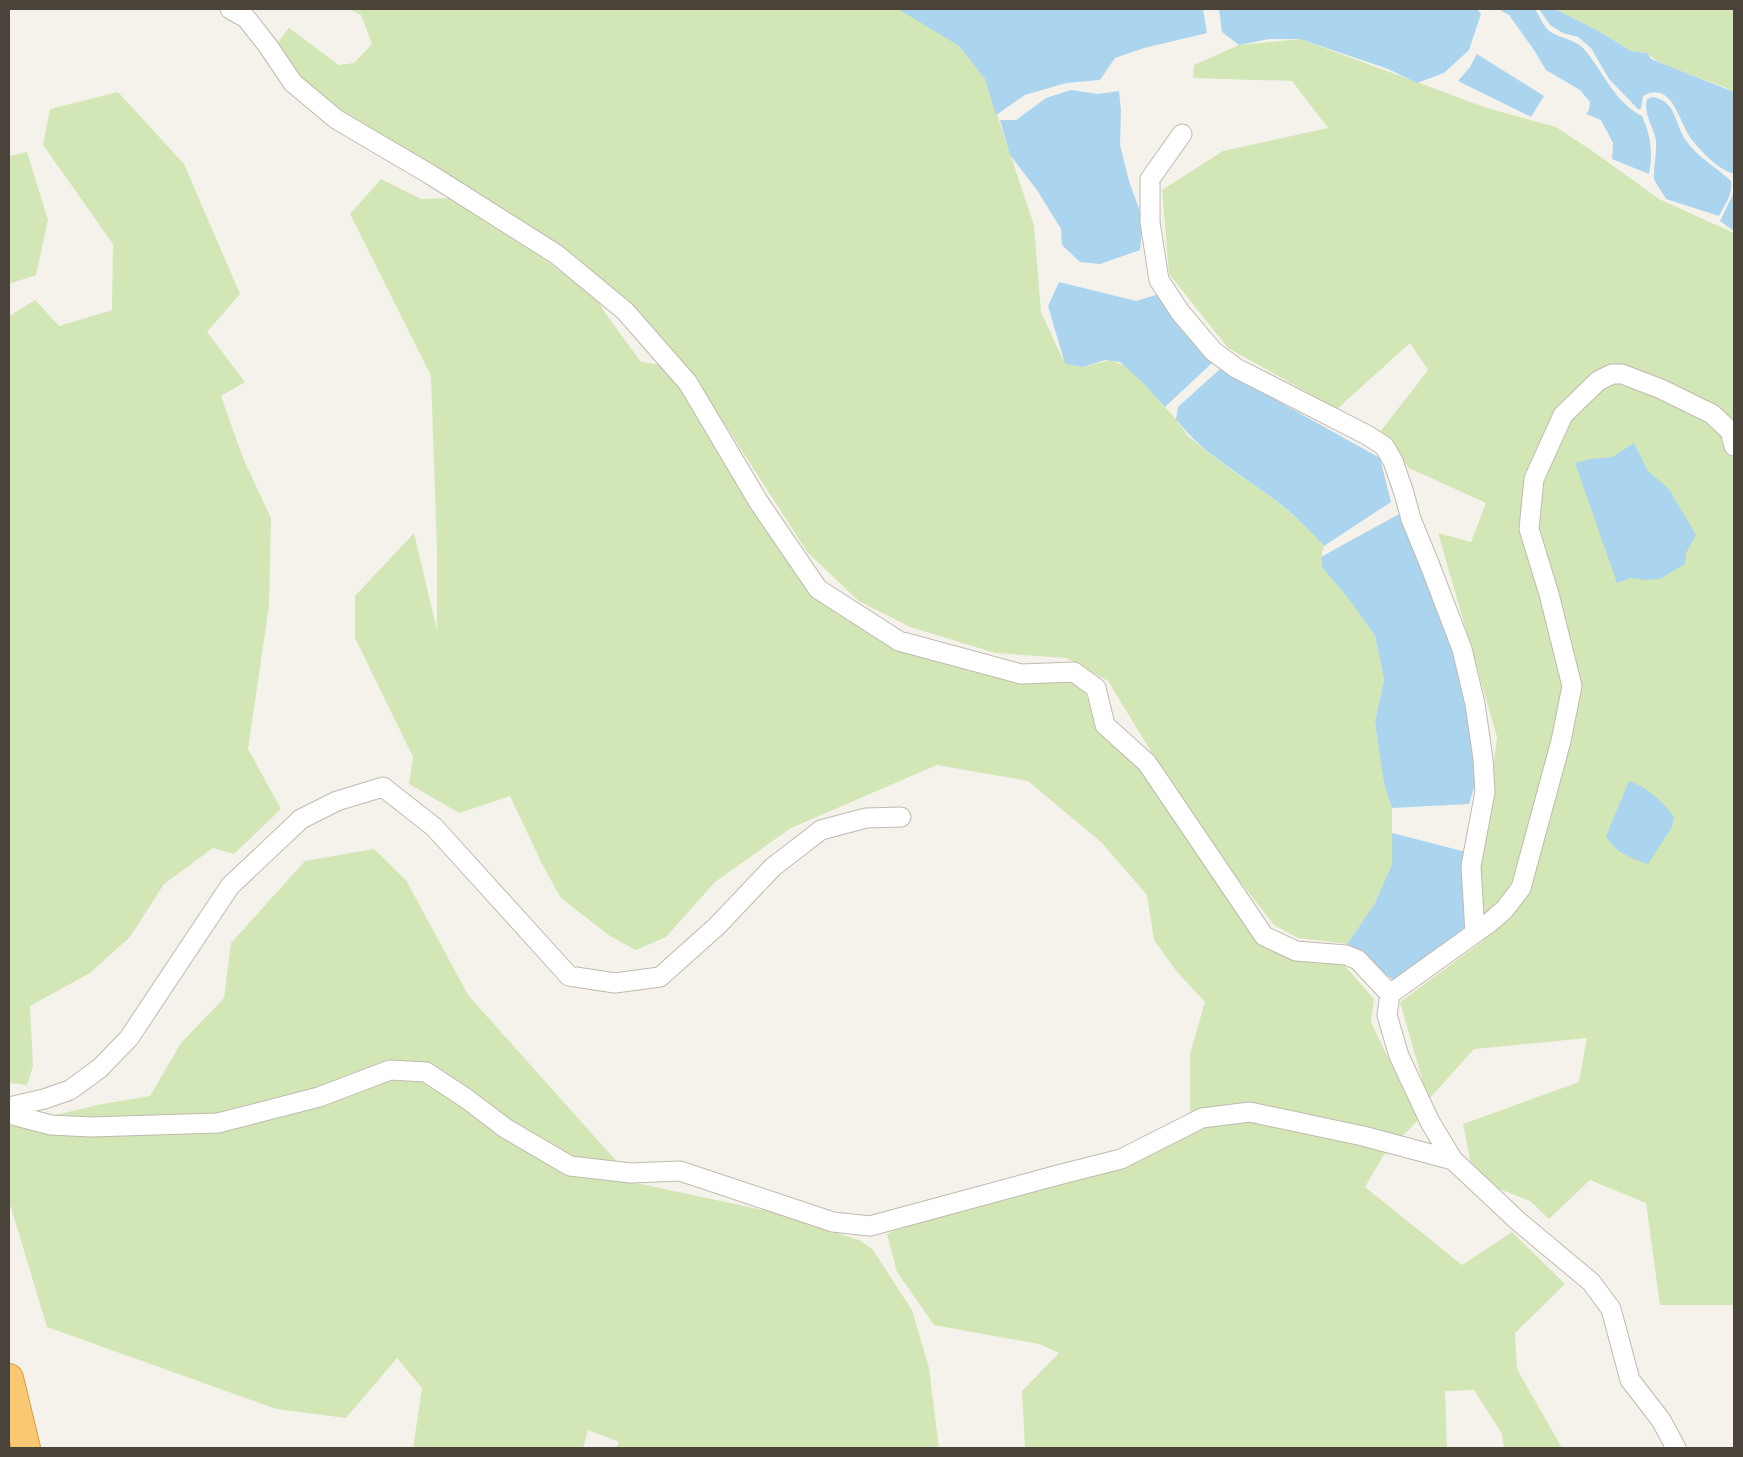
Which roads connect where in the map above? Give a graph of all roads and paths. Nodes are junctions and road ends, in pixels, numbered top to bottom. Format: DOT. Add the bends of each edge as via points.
graph roads {
  1 [pos="230,9"];
  2 [pos="1182,134"];
  3 [pos="1734,446"];
  4 [pos="901,817"];
  5 [pos="1475,933"];
  6 [pos="1390,994"];
  7 [pos="9,1107"];
  8 [pos="9,1114"];
  9 [pos="1453,1160"];
  10 [pos="9,1378"];
  11 [pos="26,1448"];
  12 [pos="1676,1448"];
  1 -- 6 [label="street" via="246,18 293,83 336,119 556,254 626,311 688,383 758,500 818,588 899,641 1021,674 1074,672 1096,688 1105,725 1147,763 1264,936 1296,951 1346,955 1358,960"];
  2 -- 5 [label="street" via="1150,179 1150,222 1159,280 1180,312 1213,351 1236,368 1384,446 1462,649 1475,704 1485,792 1471,866"];
  3 -- 5 [label="street" via="1730,431 1712,414 1622,374 1612,374 1598,381 1563,415 1534,479 1530,529 1572,686 1561,741 1521,888 1505,909"];
  4 -- 7 [label="street" via="866,818 821,830 773,867 717,926 660,977 614,982 569,976 434,827 383,787 347,798 301,819 230,886 129,1038 100,1068 70,1090 44,1100"];
  5 -- 6 [label="street"];
  6 -- 9 [label="street" via="1387,1014 1399,1056 1430,1122"];
  8 -- 9 [label="street" via="51,1124 91,1127 218,1123 319,1097 390,1070 426,1072 505,1128 570,1166 631,1173 680,1171 833,1222 870,1226 1121,1159 1202,1118 1250,1112 1363,1136"];
  9 -- 12 [label="street" via="1518,1221 1591,1282 1611,1309 1630,1380 1661,1420"];
  10 -- 11 [label="highway"];
}
